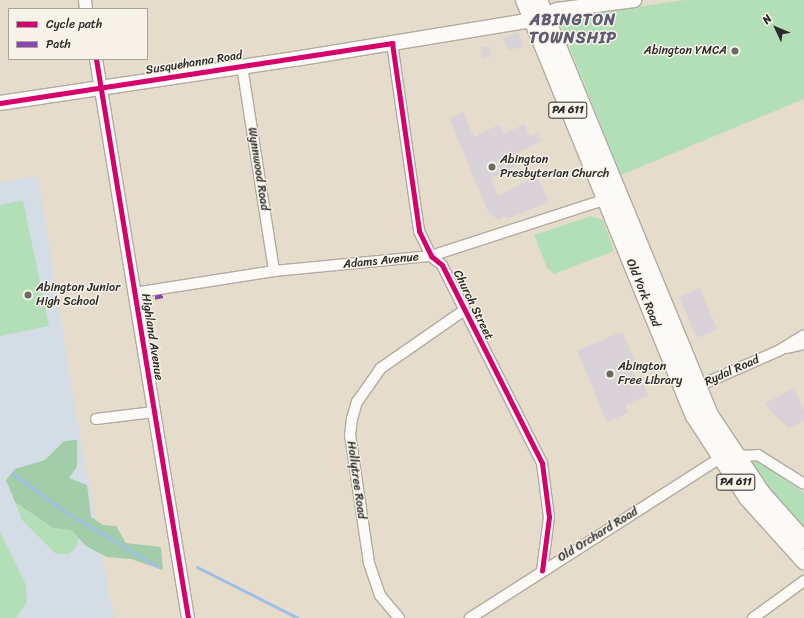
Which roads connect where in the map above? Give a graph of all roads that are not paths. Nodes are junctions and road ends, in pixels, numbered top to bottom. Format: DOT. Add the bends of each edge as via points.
graph roads {
  1 [pos="524,0"];
  2 [pos="539,0"];
  3 [pos="634,0"];
  4 [pos="538,18"];
  5 [pos="392,43"];
  6 [pos="96,60"];
  7 [pos="242,66"];
  8 [pos="101,87"];
  9 [pos="0,103"];
  10 [pos="611,197"];
  11 [pos="431,256"];
  12 [pos="274,272"];
  13 [pos="134,293"];
  14 [pos="463,311"];
  15 [pos="804,335"];
  16 [pos="804,344"];
  17 [pos="780,350"];
  18 [pos="691,389"];
  19 [pos="154,412"];
  20 [pos="96,419"];
  21 [pos="728,457"];
  22 [pos="804,484"];
  23 [pos="804,540"];
  24 [pos="804,560"];
  25 [pos="542,571"];
  26 [pos="804,581"];
  27 [pos="474,616"];
  28 [pos="188,618"];
  29 [pos="399,618"];
  30 [pos="753,618"];
  1 -- 4 [label="highway, Old York Road / PA 611"];
  2 -- 4 [label="highway, Old York Road / PA 611"];
  3 -- 4 [label="main road, Susquehanna Road"];
  4 -- 5 [label="main road, Susquehanna Road"];
  4 -- 10 [label="highway, Old York Road / PA 611"];
  5 -- 7 [label="main road, Susquehanna Road"];
  5 -- 11 [label="street, Church Street" via="419,231"];
  6 -- 8 [label="street, Highland Avenue"];
  7 -- 8 [label="main road, Susquehanna Road"];
  7 -- 12 [label="street, Wynnwood Road"];
  8 -- 9 [label="main road, Susquehanna Road"];
  8 -- 13 [label="street, Highland Avenue"];
  10 -- 11 [label="street, Adams Avenue"];
  10 -- 18 [label="highway, Old York Road / PA 611"];
  11 -- 12 [label="street, Adams Avenue"];
  11 -- 14 [label="street, Church Street" via="442,265"];
  12 -- 13 [label="street, Adams Avenue"];
  13 -- 19 [label="street, Highland Avenue"];
  14 -- 25 [label="street, Church Street" via="542,463 549,517"];
  14 -- 29 [label="street, Hollytree Road" via="381,368 357,402 352,419 350,435 369,563 380,596"];
  15 -- 17 [label="street, Rydal Road"];
  16 -- 17 [label="street, Rydal Road"];
  17 -- 18 [label="street, Rydal Road"];
  18 -- 21 [label="highway, Old York Road / PA 611"];
  19 -- 20 [label="street"];
  19 -- 28 [label="street, Highland Avenue"];
  21 -- 22 [label="street" via="758,455"];
  21 -- 23 [label="highway, Old York Road / PA 611"];
  21 -- 24 [label="highway, Old York Road / PA 611" via="748,499"];
  21 -- 25 [label="street, Old Orchard Road"];
  25 -- 27 [label="street, Old Orchard Road"];
  26 -- 30 [label="street"];
}
